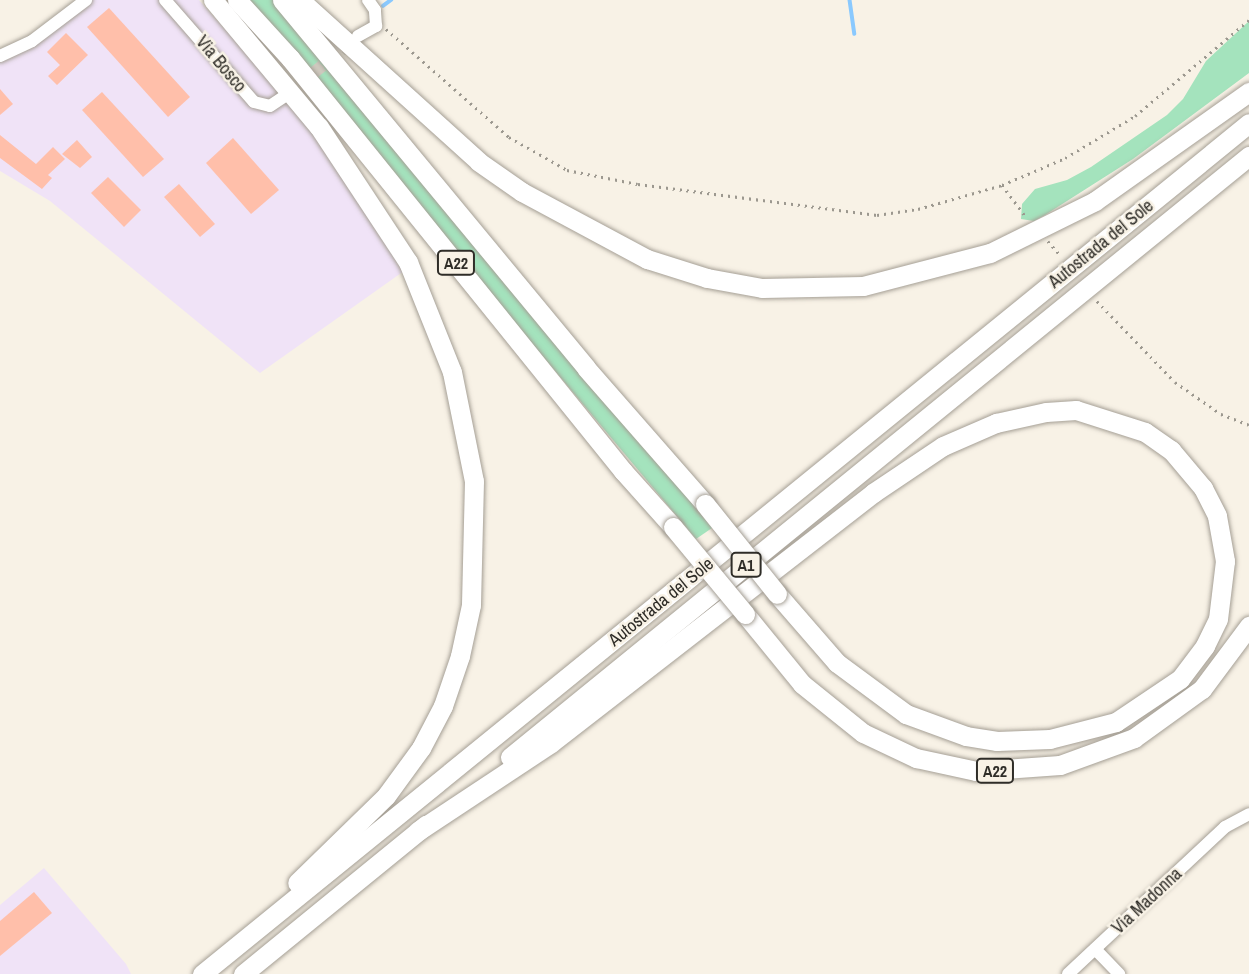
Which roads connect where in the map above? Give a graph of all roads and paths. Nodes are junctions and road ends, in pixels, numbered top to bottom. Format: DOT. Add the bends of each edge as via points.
graph roads {
  1 [pos="86,0"];
  2 [pos="165,0"];
  3 [pos="213,0"];
  4 [pos="237,0"];
  5 [pos="282,0"];
  6 [pos="300,0"];
  7 [pos="368,0"];
  8 [pos="1249,20"];
  9 [pos="376,26"];
  10 [pos="358,36"];
  11 [pos="0,56"];
  12 [pos="1249,92"];
  13 [pos="285,96"];
  14 [pos="1249,123"];
  15 [pos="1249,156"];
  16 [pos="1002,185"];
  17 [pos="1033,224"];
  18 [pos="1043,236"];
  19 [pos="1059,254"];
  20 [pos="1097,301"];
  21 [pos="1249,425"];
  22 [pos="1249,626"];
  23 [pos="1249,814"];
  24 [pos="418,831"];
  25 [pos="1095,949"];
  26 [pos="220,959"];
  27 [pos="202,974"];
  28 [pos="243,974"];
  29 [pos="1068,974"];
  30 [pos="1119,974"];
  1 -- 11 [label="street" via="32,41"];
  2 -- 13 [label="street, Via Bosco" via="254,102 270,106"];
  3 -- 26 [label="highway" via="319,127 408,262 436,326 462,408 475,521 467,631 443,706 421,748 367,815"];
  4 -- 22 [label="highway, A22, bridge" via="290,58 792,674 863,733 916,758 976,771 1060,765 1134,738 1202,689"];
  5 -- 24 [label="highway, A1, bridge" via="586,368 705,504 777,594 837,663 906,713 966,736 997,741 1050,738 1116,723 1180,679 1205,646 1218,618 1225,561 1217,516 1203,488 1171,450 1145,432 1076,410 996,423 943,446 873,493 551,743"];
  6 -- 12 [label="highway" via="479,162 522,192 647,259 707,278 762,288 863,286 990,253 1095,201"];
  7 -- 9 [label="street"];
  8 -- 16 [label="path" via="1135,116 1065,158"];
  9 -- 10 [label="street"];
  9 -- 16 [label="path" via="401,38 509,137 567,170 638,184 877,215 918,209"];
  14 -- 26 [label="highway, Autostrada del Sole / A1"];
  15 -- 24 [label="highway, Autostrada del Sole / A1"];
  16 -- 17 [label="path"];
  18 -- 19 [label="path"];
  20 -- 21 [label="path" via="1175,382 1221,414"];
  23 -- 25 [label="street, Via Madonna" via="1225,827"];
  24 -- 28 [label="highway, Autostrada del Sole / A1"];
  25 -- 29 [label="street, Via Madonna"];
  25 -- 30 [label="street"];
  26 -- 27 [label="highway, Autostrada del Sole / A1"];
}
